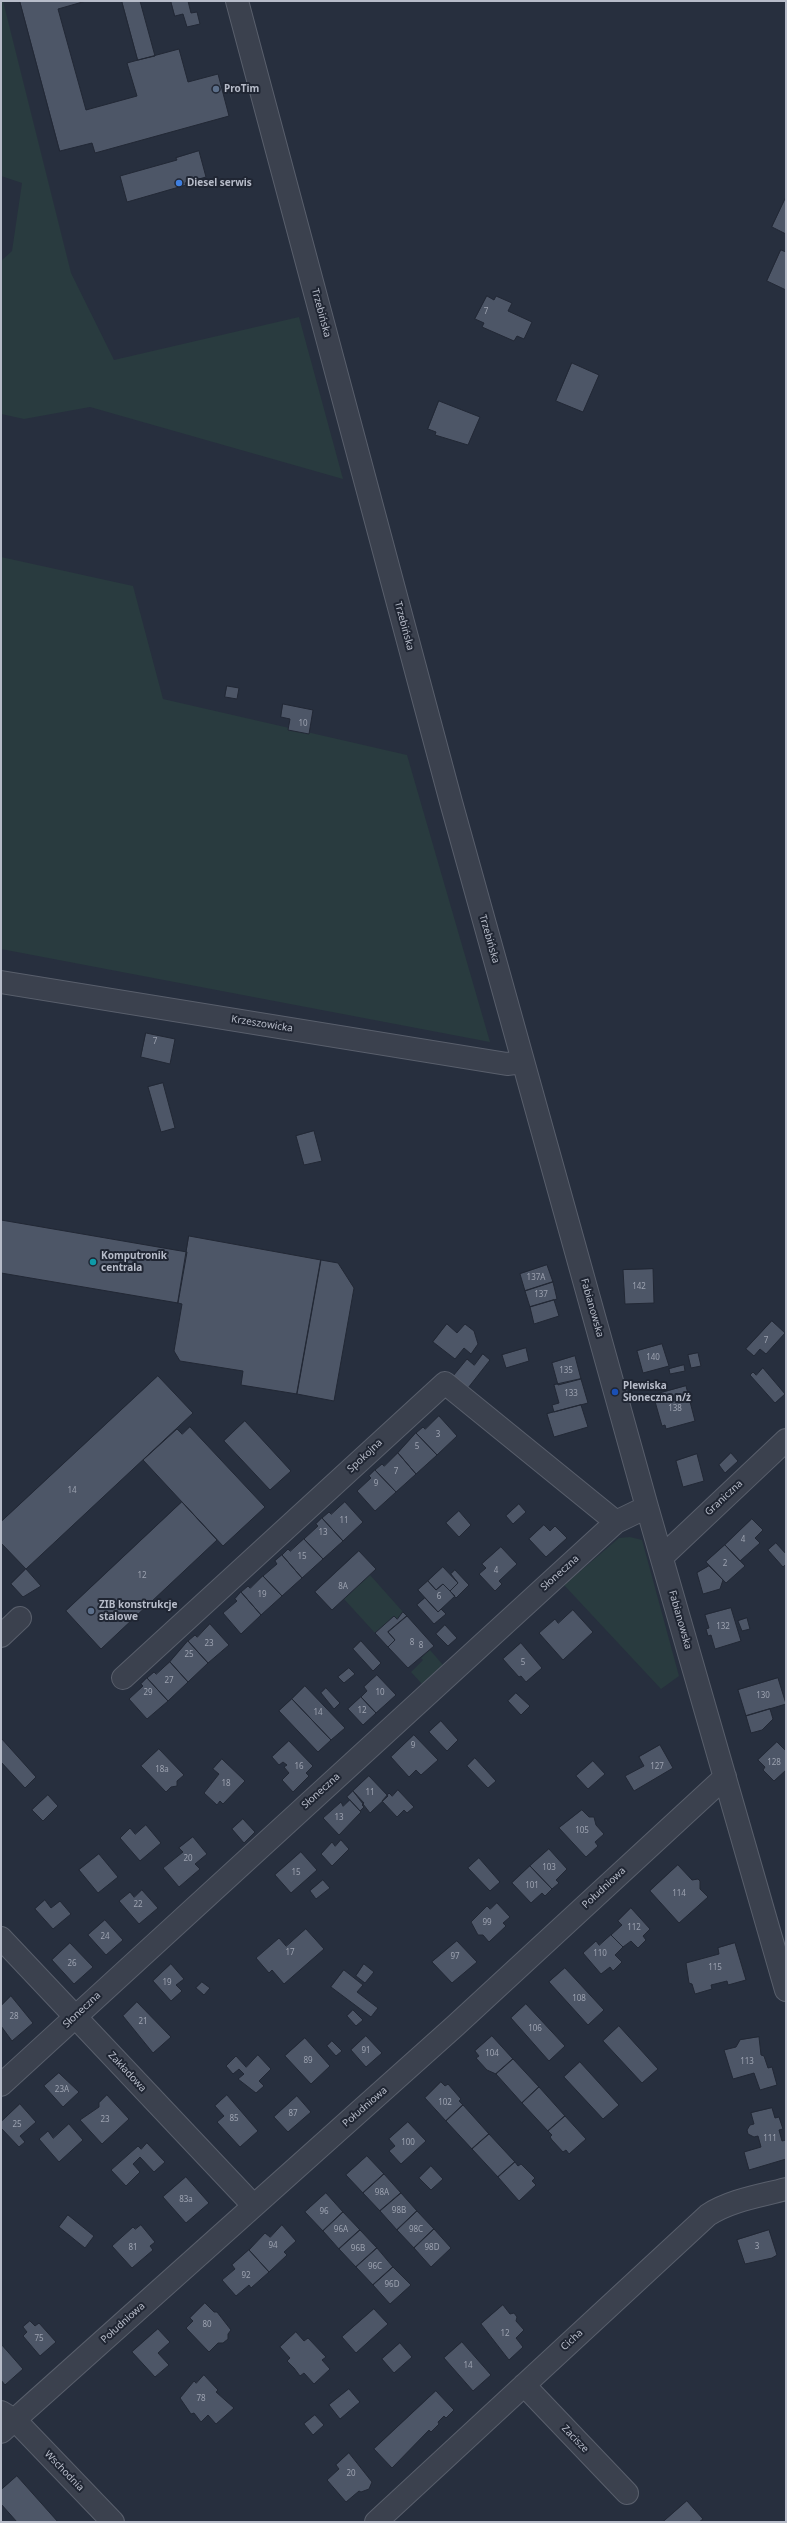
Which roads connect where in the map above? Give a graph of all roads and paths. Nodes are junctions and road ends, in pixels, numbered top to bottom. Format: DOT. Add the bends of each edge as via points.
graph roads {
  1 [pos="237,1"];
  2 [pos="1,982"];
  3 [pos="523,1062"];
  4 [pos="576,1250"];
  5 [pos="786,1440"];
  6 [pos="647,1507"];
  7 [pos="616,1522"];
  8 [pos="662,1557"];
  9 [pos="20,1618"];
  10 [pos="1,1636"];
  11 [pos="123,1678"];
  12 [pos="725,1777"];
  13 [pos="1,1938"];
  14 [pos="781,1953"];
  15 [pos="786,1990"];
  16 [pos="75,2017"];
  17 [pos="1,2085"];
  18 [pos="786,2189"];
  19 [pos="253,2205"];
  20 [pos="524,2385"];
  21 [pos="6,2422"];
  22 [pos="627,2493"];
  23 [pos="113,2522"];
  24 [pos="376,2522"];
  1 -- 3 [label="street, Trzebińska"];
  2 -- 3 [label="street, Krzeszowicka" via="507,1064"];
  3 -- 4 [label="street, Trzebińska"];
  4 -- 6 [label="street, Fabianowska"];
  5 -- 8 [label="street, Graniczna"];
  6 -- 7 [label="street, Słoneczna"];
  6 -- 8 [label="street, Fabianowska"];
  7 -- 11 [label="street, Spokojna" via="445,1383"];
  7 -- 16 [label="street, Słoneczna"];
  8 -- 12 [label="street, Fabianowska"];
  9 -- 10 [label="street"];
  12 -- 14 [label="street, Fabianowska"];
  12 -- 19 [label="street, Południowa" via="455,2026"];
  13 -- 16 [label="street, Zakładowa"];
  14 -- 15 [label="street, Fabianowska"];
  16 -- 17 [label="street, Słoneczna"];
  16 -- 19 [label="street, Zakładowa"];
  18 -- 20 [label="street, Cicha" via="742,2200 708,2215"];
  19 -- 21 [label="street, Południowa"];
  20 -- 22 [label="street, Zacisze"];
  20 -- 24 [label="street, Cicha"];
  21 -- 23 [label="street, Wschodnia"];
}
